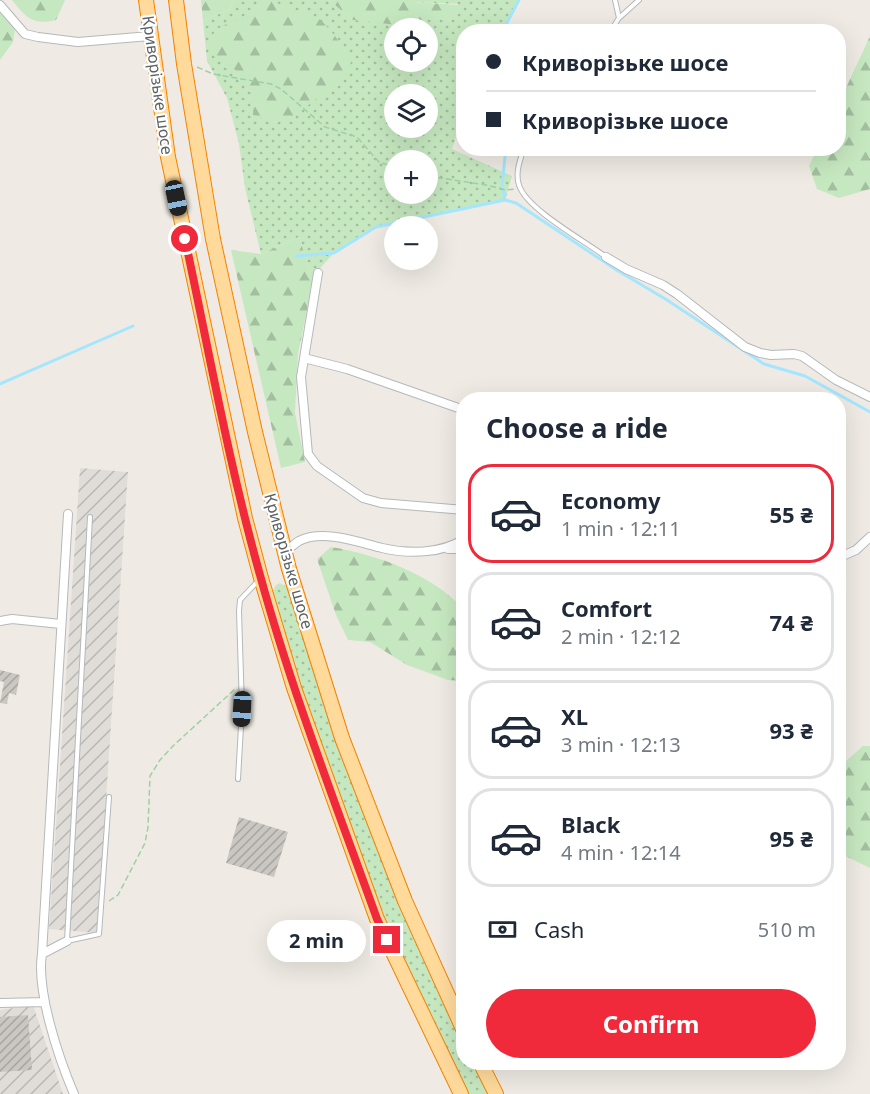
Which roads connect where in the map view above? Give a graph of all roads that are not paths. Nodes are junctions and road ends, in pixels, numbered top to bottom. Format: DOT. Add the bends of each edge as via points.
graph roads {
  1 [pos="146,0"];
  2 [pos="176,0"];
  3 [pos="615,0"];
  4 [pos="639,0"];
  5 [pos="0,5"];
  6 [pos="619,18"];
  7 [pos="615,24"];
  8 [pos="150,36"];
  9 [pos="521,156"];
  10 [pos="606,257"];
  11 [pos="318,273"];
  12 [pos="304,358"];
  13 [pos="870,397"];
  14 [pos="456,407"];
  15 [pos="456,509"];
  16 [pos="68,514"];
  17 [pos="90,517"];
  18 [pos="870,537"];
  19 [pos="456,544"];
  20 [pos="439,549"];
  21 [pos="456,549"];
  22 [pos="284,552"];
  23 [pos="846,554"];
  24 [pos="261,578"];
  25 [pos="0,621"];
  26 [pos="62,624"];
  27 [pos="238,778"];
  28 [pos="109,797"];
  29 [pos="67,941"];
  30 [pos="42,954"];
  31 [pos="44,1002"];
  32 [pos="0,1003"];
  33 [pos="456,1013"];
  34 [pos="484,1070"];
  35 [pos="74,1094"];
  36 [pos="460,1094"];
  37 [pos="496,1094"];
  1 -- 8 [label="highway, Криворізьке шосе"];
  2 -- 22 [label="highway, Криворізьке шосе" via="213,239"];
  3 -- 6 [label="lane"];
  4 -- 6 [label="lane"];
  5 -- 8 [label="street" via="25,34 38,37 78,42"];
  6 -- 7 [label="lane"];
  8 -- 24 [label="highway, Криворізьке шосе" via="168,157"];
  9 -- 10 [label="lane" via="519,188 535,207"];
  10 -- 13 [label="street" via="677,294 745,347 771,355 802,356"];
  11 -- 12 [label="street"];
  12 -- 14 [label="street"];
  12 -- 15 [label="street" via="301,377 308,454 317,466 354,492 381,503"];
  16 -- 26 [label="street"];
  17 -- 29 [label="lane"];
  18 -- 23 [label="street"];
  19 -- 20 [label="street"];
  20 -- 21 [label="street"];
  20 -- 22 [label="street" via="385,549 327,536 301,540"];
  22 -- 33 [label="highway, Криворізьке шосе" via="342,738 405,901"];
  24 -- 27 [label="lane" via="240,600 242,709"];
  24 -- 36 [label="highway, Криворізьке шосе" via="294,688 377,919"];
  25 -- 26 [label="street"];
  26 -- 30 [label="street"];
  28 -- 29 [label="lane" via="99,934"];
  29 -- 30 [label="street"];
  30 -- 31 [label="street"];
  31 -- 32 [label="street"];
  31 -- 35 [label="street"];
  34 -- 37 [label="highway"];
}
